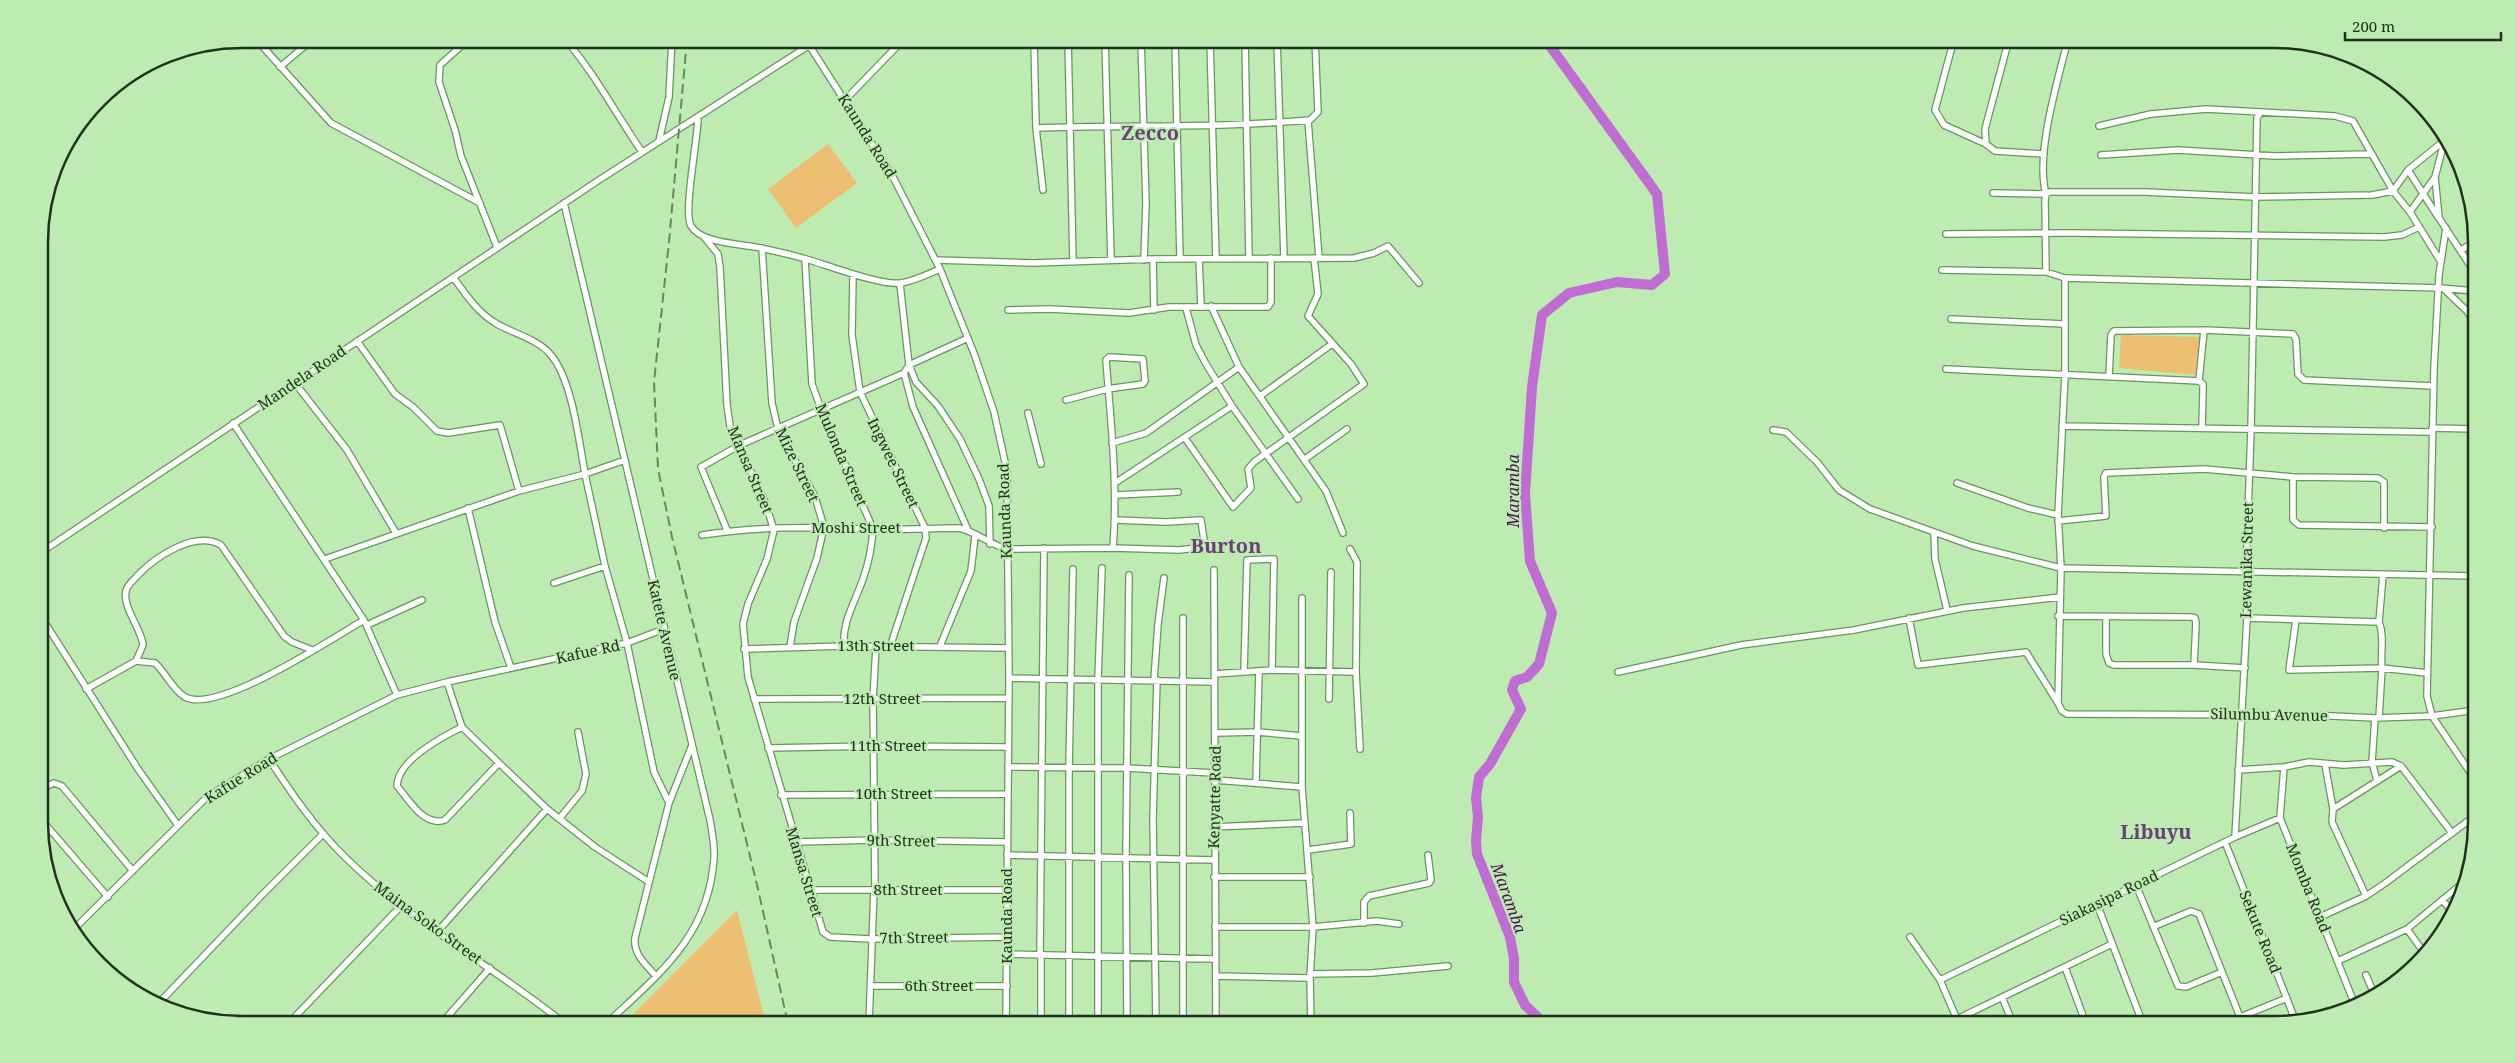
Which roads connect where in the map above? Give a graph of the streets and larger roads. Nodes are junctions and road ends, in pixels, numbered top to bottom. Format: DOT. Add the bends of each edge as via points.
graph roads {
  1 [pos="264,48"];
  2 [pos="302,48"];
  3 [pos="459,48"];
  4 [pos="573,48"];
  5 [pos="671,48"];
  6 [pos="804,48"];
  7 [pos="811,48"];
  8 [pos="895,48"];
  9 [pos="1034,48"];
  10 [pos="1068,48"];
  11 [pos="1105,48"];
  12 [pos="1142,48"];
  13 [pos="1175,48"];
  14 [pos="1210,48"];
  15 [pos="1245,48"];
  16 [pos="1277,48"];
  17 [pos="1315,48"];
  18 [pos="1952,48"];
  19 [pos="2007,48"];
  20 [pos="2066,48"];
  21 [pos="280,67"];
  22 [pos="845,100"];
  23 [pos="2260,113"];
  24 [pos="698,117"];
  25 [pos="1308,121"];
  26 [pos="1248,124"];
  27 [pos="1280,124"];
  28 [pos="1212,125"];
  29 [pos="1070,126"];
  30 [pos="1107,126"];
  31 [pos="1143,126"];
  32 [pos="2100,126"];
  33 [pos="1177,127"];
  34 [pos="1036,128"];
  35 [pos="659,141"];
  36 [pos="2441,142"];
  37 [pos="1986,144"];
  38 [pos="2443,146"];
  39 [pos="642,152"];
  40 [pos="2044,154"];
  41 [pos="2370,154"];
  42 [pos="2101,155"];
  43 [pos="2257,155"];
  44 [pos="2408,170"];
  45 [pos="2435,177"];
  46 [pos="1043,190"];
  47 [pos="2393,191"];
  48 [pos="2424,192"];
  49 [pos="1993,193"];
  50 [pos="2046,194"];
  51 [pos="2255,197"];
  52 [pos="480,203"];
  53 [pos="564,203"];
  54 [pos="2410,212"];
  55 [pos="2439,218"];
  56 [pos="2419,227"];
  57 [pos="2446,228"];
  58 [pos="1946,234"];
  59 [pos="2046,234"];
  60 [pos="2255,236"];
  61 [pos="704,237"];
  62 [pos="2468,246"];
  63 [pos="497,247"];
  64 [pos="762,248"];
  65 [pos="2461,250"];
  66 [pos="805,258"];
  67 [pos="1271,258"];
  68 [pos="1284,258"];
  69 [pos="1317,258"];
  70 [pos="1153,259"];
  71 [pos="1180,259"];
  72 [pos="1199,259"];
  73 [pos="1216,259"];
  74 [pos="1249,259"];
  75 [pos="936,260"];
  76 [pos="1111,260"];
  77 [pos="1144,260"];
  78 [pos="2468,261"];
  79 [pos="1073,262"];
  80 [pos="2441,262"];
  81 [pos="940,269"];
  82 [pos="1942,270"];
  83 [pos="2046,272"];
  84 [pos="853,274"];
  85 [pos="453,277"];
  86 [pos="2066,278"];
  87 [pos="1419,282"];
  88 [pos="2254,282"];
  89 [pos="900,284"];
  90 [pos="2442,289"];
  91 [pos="2468,291"];
  92 [pos="1201,306"];
  93 [pos="1211,306"];
  94 [pos="1186,308"];
  95 [pos="1008,310"];
  96 [pos="1154,310"];
  97 [pos="2468,311"];
  98 [pos="1951,318"];
  99 [pos="2064,324"];
  100 [pos="2204,330"];
  101 [pos="2252,332"];
  102 [pos="968,338"];
  103 [pos="357,341"];
  104 [pos="1332,344"];
  105 [pos="909,365"];
  106 [pos="1239,367"];
  107 [pos="1946,369"];
  108 [pos="904,373"];
  109 [pos="2065,375"];
  110 [pos="2109,376"];
  111 [pos="2199,381"];
  112 [pos="295,382"];
  113 [pos="1217,382"];
  114 [pos="2433,386"];
  115 [pos="1107,389"];
  116 [pos="860,392"];
  117 [pos="1260,396"];
  118 [pos="1066,400"];
  119 [pos="1232,406"];
  120 [pos="820,409"];
  121 [pos="1028,413"];
  122 [pos="233,423"];
  123 [pos="2062,426"];
  124 [pos="2202,428"];
  125 [pos="778,429"];
  126 [pos="2251,429"];
  127 [pos="2468,429"];
  128 [pos="1347,430"];
  129 [pos="1773,430"];
  130 [pos="2432,430"];
  131 [pos="1289,437"];
  132 [pos="1185,438"];
  133 [pos="1112,443"];
  134 [pos="740,445"];
  135 [pos="1266,452"];
  136 [pos="1305,459"];
  137 [pos="625,460"];
  138 [pos="1041,464"];
  139 [pos="585,474"];
  140 [pos="2249,474"];
  141 [pos="2293,476"];
  142 [pos="1115,483"];
  143 [pos="1957,483"];
  144 [pos="519,491"];
  145 [pos="1178,492"];
  146 [pos="1116,495"];
  147 [pos="1298,498"];
  148 [pos="468,508"];
  149 [pos="2058,518"];
  150 [pos="1115,520"];
  151 [pos="824,527"];
  152 [pos="2432,527"];
  153 [pos="925,528"];
  154 [pos="2384,528"];
  155 [pos="873,529"];
  156 [pos="728,530"];
  157 [pos="774,530"];
  158 [pos="968,530"];
  159 [pos="1934,532"];
  160 [pos="396,533"];
  161 [pos="1343,533"];
  162 [pos="702,535"];
  163 [pos="975,536"];
  164 [pos="990,544"];
  165 [pos="48,548"];
  166 [pos="1044,548"];
  167 [pos="1113,548"];
  168 [pos="1006,549"];
  169 [pos="1350,549"];
  170 [pos="325,559"];
  171 [pos="605,566"];
  172 [pos="1102,568"];
  173 [pos="2061,568"];
  174 [pos="1073,569"];
  175 [pos="1214,570"];
  176 [pos="2246,570"];
  177 [pos="1331,572"];
  178 [pos="1129,575"];
  179 [pos="2383,575"];
  180 [pos="2428,576"];
  181 [pos="2468,576"];
  182 [pos="1164,578"];
  183 [pos="554,583"];
  184 [pos="2060,596"];
  185 [pos="1302,598"];
  186 [pos="422,600"];
  187 [pos="1947,610"];
  188 [pos="2058,616"];
  189 [pos="2106,617"];
  190 [pos="1183,618"];
  191 [pos="1909,618"];
  192 [pos="2247,618"];
  193 [pos="2296,620"];
  194 [pos="365,622"];
  195 [pos="2379,622"];
  196 [pos="48,628"];
  197 [pos="664,629"];
  198 [pos="627,643"];
  199 [pos="844,646"];
  200 [pos="940,646"];
  201 [pos="790,647"];
  202 [pos="876,647"];
  203 [pos="890,647"];
  204 [pos="1008,648"];
  205 [pos="744,649"];
  206 [pos="312,650"];
  207 [pos="136,661"];
  208 [pos="2194,665"];
  209 [pos="510,668"];
  210 [pos="2245,668"];
  211 [pos="2382,668"];
  212 [pos="1272,670"];
  213 [pos="1259,671"];
  214 [pos="1301,671"];
  215 [pos="1328,671"];
  216 [pos="1244,672"];
  217 [pos="1356,672"];
  218 [pos="1618,672"];
  219 [pos="2427,672"];
  220 [pos="1215,674"];
  221 [pos="1009,678"];
  222 [pos="1042,678"];
  223 [pos="1070,678"];
  224 [pos="1098,679"];
  225 [pos="1127,680"];
  226 [pos="1156,680"];
  227 [pos="1184,681"];
  228 [pos="447,682"];
  229 [pos="1214,682"];
  230 [pos="86,689"];
  231 [pos="397,696"];
  232 [pos="1009,698"];
  233 [pos="754,699"];
  234 [pos="873,699"];
  235 [pos="1329,699"];
  236 [pos="2058,703"];
  237 [pos="2468,711"];
  238 [pos="2242,714"];
  239 [pos="2432,716"];
  240 [pos="2377,718"];
  241 [pos="462,727"];
  242 [pos="578,732"];
  243 [pos="1258,732"];
  244 [pos="1215,733"];
  245 [pos="1301,736"];
  246 [pos="692,745"];
  247 [pos="875,746"];
  248 [pos="1008,747"];
  249 [pos="768,748"];
  250 [pos="1360,749"];
  251 [pos="269,759"];
  252 [pos="2372,762"];
  253 [pos="499,763"];
  254 [pos="2325,764"];
  255 [pos="2401,766"];
  256 [pos="1008,767"];
  257 [pos="1041,767"];
  258 [pos="2284,767"];
  259 [pos="1069,768"];
  260 [pos="1099,768"];
  261 [pos="1127,768"];
  262 [pos="2468,769"];
  263 [pos="1154,770"];
  264 [pos="2238,770"];
  265 [pos="1182,772"];
  266 [pos="1214,773"];
  267 [pos="1215,780"];
  268 [pos="2377,781"];
  269 [pos="1256,782"];
  270 [pos="48,786"];
  271 [pos="1302,787"];
  272 [pos="874,794"];
  273 [pos="1007,794"];
  274 [pos="781,795"];
  275 [pos="669,802"];
  276 [pos="547,809"];
  277 [pos="2333,809"];
  278 [pos="1350,813"];
  279 [pos="2280,818"];
  280 [pos="559,819"];
  281 [pos="2468,821"];
  282 [pos="1303,823"];
  283 [pos="177,824"];
  284 [pos="48,827"];
  285 [pos="1213,827"];
  286 [pos="2452,833"];
  287 [pos="323,834"];
  288 [pos="2234,837"];
  289 [pos="876,840"];
  290 [pos="795,842"];
  291 [pos="1007,842"];
  292 [pos="2225,842"];
  293 [pos="1308,850"];
  294 [pos="1007,855"];
  295 [pos="1042,855"];
  296 [pos="1428,855"];
  297 [pos="1070,856"];
  298 [pos="1098,856"];
  299 [pos="1126,858"];
  300 [pos="1154,859"];
  301 [pos="1182,859"];
  302 [pos="1214,860"];
  303 [pos="133,871"];
  304 [pos="1214,877"];
  305 [pos="1310,877"];
  306 [pos="649,882"];
  307 [pos="2136,884"];
  308 [pos="2455,889"];
  309 [pos="810,890"];
  310 [pos="874,890"];
  311 [pos="1007,890"];
  312 [pos="2366,896"];
  313 [pos="108,897"];
  314 [pos="2442,900"];
  315 [pos="2097,904"];
  316 [pos="401,906"];
  317 [pos="2448,907"];
  318 [pos="2320,917"];
  319 [pos="1364,923"];
  320 [pos="1399,924"];
  321 [pos="78,926"];
  322 [pos="2155,926"];
  323 [pos="1215,927"];
  324 [pos="1313,927"];
  325 [pos="2406,929"];
  326 [pos="438,931"];
  327 [pos="823,932"];
  328 [pos="1008,937"];
  329 [pos="1910,937"];
  330 [pos="870,938"];
  331 [pos="2112,944"];
  332 [pos="2421,948"];
  333 [pos="1007,954"];
  334 [pos="1040,954"];
  335 [pos="1070,955"];
  336 [pos="1099,955"];
  337 [pos="1127,956"];
  338 [pos="1155,957"];
  339 [pos="1183,959"];
  340 [pos="1214,959"];
  341 [pos="2338,961"];
  342 [pos="1448,966"];
  343 [pos="2065,967"];
  344 [pos="490,968"];
  345 [pos="2222,972"];
  346 [pos="2366,975"];
  347 [pos="656,976"];
  348 [pos="1216,976"];
  349 [pos="1310,976"];
  350 [pos="1940,980"];
  351 [pos="871,986"];
  352 [pos="1007,986"];
  353 [pos="2372,989"];
  354 [pos="2002,996"];
  355 [pos="2287,998"];
  356 [pos="163,999"];
  357 [pos="2352,999"];
  358 [pos="2293,1014"];
  359 [pos="296,1016"];
  360 [pos="447,1016"];
  361 [pos="554,1016"];
  362 [pos="614,1016"];
  363 [pos="869,1016"];
  364 [pos="1006,1016"];
  365 [pos="1041,1016"];
  366 [pos="1069,1016"];
  367 [pos="1098,1016"];
  368 [pos="1127,1016"];
  369 [pos="1156,1016"];
  370 [pos="1183,1016"];
  371 [pos="1216,1016"];
  372 [pos="1312,1016"];
  373 [pos="1955,1016"];
  374 [pos="1968,1016"];
  375 [pos="2010,1016"];
  376 [pos="2083,1016"];
  377 [pos="2140,1016"];
  378 [pos="2240,1016"];
  379 [pos="2242,1016"];
  1 -- 21 [label="street"];
  2 -- 21 [label="street"];
  3 -- 52 [label="street" via="440,66 439,82 461,156"];
  4 -- 39 [label="street" via="596,78"];
  5 -- 35 [label="street" via="668,97"];
  6 -- 24 [label="street, Mandela Road"];
  7 -- 22 [label="street, Kaunda Road"];
  8 -- 22 [label="street"];
  9 -- 34 [label="street"];
  10 -- 29 [label="street"];
  11 -- 30 [label="street"];
  12 -- 31 [label="street"];
  13 -- 33 [label="street"];
  14 -- 28 [label="street"];
  15 -- 26 [label="street"];
  16 -- 27 [label="street"];
  17 -- 25 [label="street" via="1318,112"];
  18 -- 37 [label="street" via="1935,110 1944,125"];
  19 -- 37 [label="street" via="1985,129"];
  20 -- 40 [label="street"];
  21 -- 52 [label="street" via="330,123"];
  22 -- 75 [label="street, Kaunda Road" via="892,175"];
  23 -- 32 [label="street" via="2206,109 2151,114"];
  23 -- 41 [label="street" via="2334,116 2353,121"];
  23 -- 43 [label="street, Lewanika Street" via="2257,118"];
  24 -- 35 [label="street, Mandela Road"];
  24 -- 61 [label="street, Mansa Street" via="688,211 695,233"];
  25 -- 27 [label="street"];
  25 -- 69 [label="street"];
  26 -- 27 [label="street"];
  26 -- 28 [label="street"];
  26 -- 74 [label="street"];
  27 -- 68 [label="street"];
  28 -- 33 [label="street"];
  28 -- 73 [label="street"];
  29 -- 30 [label="street"];
  29 -- 34 [label="street"];
  29 -- 79 [label="street"];
  30 -- 31 [label="street"];
  30 -- 76 [label="street"];
  31 -- 33 [label="street"];
  31 -- 77 [label="street"];
  33 -- 71 [label="street"];
  34 -- 46 [label="street"];
  35 -- 39 [label="street, Mandela Road"];
  36 -- 44 [label="street"];
  37 -- 40 [label="street" via="1995,151"];
  38 -- 45 [label="street"];
  39 -- 53 [label="street, Mandela Road"];
  40 -- 50 [label="street" via="2042,180"];
  41 -- 43 [label="street"];
  41 -- 47 [label="street"];
  42 -- 43 [label="street" via="2178,150"];
  43 -- 51 [label="street, Lewanika Street"];
  44 -- 47 [label="street"];
  44 -- 48 [label="street"];
  45 -- 48 [label="street"];
  45 -- 55 [label="street"];
  47 -- 51 [label="street" via="2372,195"];
  47 -- 54 [label="street"];
  48 -- 54 [label="street"];
  48 -- 55 [label="street"];
  49 -- 50 [label="street"];
  50 -- 51 [label="street" via="2129,191"];
  50 -- 59 [label="street"];
  51 -- 60 [label="street, Lewanika Street"];
  52 -- 63 [label="street"];
  53 -- 63 [label="street, Mandela Road"];
  53 -- 137 [label="street, Katete Avenue"];
  54 -- 56 [label="street"];
  55 -- 57 [label="street"];
  56 -- 60 [label="street" via="2394,237"];
  56 -- 80 [label="street"];
  57 -- 65 [label="street"];
  57 -- 80 [label="street"];
  58 -- 59 [label="street"];
  59 -- 60 [label="street"];
  59 -- 83 [label="street"];
  60 -- 88 [label="street, Lewanika Street"];
  61 -- 64 [label="street"];
  61 -- 134 [label="street, Mansa Street" via="718,254 728,418"];
  62 -- 65 [label="street"];
  63 -- 85 [label="street, Mandela Road"];
  64 -- 66 [label="street"];
  64 -- 125 [label="street, Mize Street" via="769,359"];
  65 -- 78 [label="street"];
  66 -- 84 [label="street"];
  66 -- 120 [label="street, Mulonda Street" via="812,384"];
  67 -- 68 [label="street"];
  67 -- 74 [label="street"];
  67 -- 93 [label="street" via="1270,306"];
  68 -- 69 [label="street"];
  69 -- 87 [label="street" via="1365,256 1388,246"];
  69 -- 104 [label="street" via="1318,294 1308,316"];
  70 -- 71 [label="street"];
  70 -- 77 [label="street"];
  70 -- 96 [label="street"];
  71 -- 72 [label="street"];
  72 -- 73 [label="street"];
  72 -- 92 [label="street"];
  73 -- 74 [label="street"];
  75 -- 79 [label="street" via="1033,264"];
  75 -- 81 [label="street, Kaunda Road"];
  76 -- 77 [label="street"];
  76 -- 79 [label="street"];
  80 -- 90 [label="street"];
  81 -- 89 [label="street"];
  81 -- 102 [label="street, Kaunda Road"];
  82 -- 83 [label="street"];
  83 -- 86 [label="street"];
  84 -- 89 [label="street"];
  84 -- 116 [label="street, Ingwee Street" via="852,335"];
  85 -- 103 [label="street, Mandela Road"];
  85 -- 139 [label="street" via="483,314 550,353 570,398"];
  86 -- 88 [label="street"];
  86 -- 99 [label="street"];
  88 -- 90 [label="street"];
  88 -- 101 [label="street, Lewanika Street"];
  89 -- 105 [label="street"];
  90 -- 91 [label="street"];
  90 -- 97 [label="street"];
  90 -- 114 [label="street"];
  92 -- 93 [label="street"];
  92 -- 94 [label="street"];
  93 -- 106 [label="street"];
  94 -- 96 [label="street"];
  94 -- 113 [label="street" via="1196,345"];
  95 -- 96 [label="street" via="1129,314"];
  98 -- 99 [label="street"];
  99 -- 109 [label="street"];
  100 -- 101 [label="street"];
  100 -- 110 [label="street" via="2114,331 2110,343"];
  100 -- 111 [label="street"];
  101 -- 114 [label="street" via="2295,336 2298,374 2304,380"];
  101 -- 126 [label="street, Lewanika Street"];
  102 -- 105 [label="street"];
  102 -- 168 [label="street, Kaunda Road" via="994,412 1007,471"];
  103 -- 112 [label="street, Mandela Road"];
  103 -- 144 [label="street" via="395,394 437,431 448,433 500,425"];
  104 -- 117 [label="street"];
  104 -- 131 [label="street" via="1364,384"];
  105 -- 108 [label="street"];
  105 -- 164 [label="street" via="916,382 938,406 960,439 979,479 989,506"];
  106 -- 113 [label="street"];
  106 -- 117 [label="street"];
  107 -- 109 [label="street"];
  108 -- 116 [label="street"];
  108 -- 158 [label="street" via="913,407"];
  109 -- 110 [label="street"];
  109 -- 123 [label="street"];
  110 -- 111 [label="street"];
  111 -- 124 [label="street" via="2203,384"];
  112 -- 122 [label="street, Mandela Road"];
  112 -- 160 [label="street" via="347,450"];
  113 -- 119 [label="street"];
  113 -- 133 [label="street" via="1146,433"];
  114 -- 130 [label="street"];
  115 -- 115 [label="street" via="1143,384 1143,358 1107,357"];
  115 -- 118 [label="street"];
  115 -- 133 [label="street"];
  116 -- 120 [label="street"];
  116 -- 153 [label="street, Ingwee Street"];
  117 -- 131 [label="street"];
  119 -- 132 [label="street"];
  119 -- 135 [label="street"];
  120 -- 125 [label="street"];
  120 -- 155 [label="street, Mulonda Street"];
  121 -- 138 [label="street"];
  122 -- 165 [label="street, Mandela Road"];
  122 -- 170 [label="street"];
  123 -- 124 [label="street"];
  123 -- 149 [label="street"];
  124 -- 126 [label="street"];
  125 -- 134 [label="street"];
  125 -- 151 [label="street, Mize Street" via="815,497"];
  126 -- 130 [label="street"];
  126 -- 140 [label="street, Lewanika Street"];
  127 -- 130 [label="street"];
  128 -- 136 [label="street"];
  129 -- 159 [label="street" via="1786,432 1797,441 1839,490 1850,498 1886,516"];
  130 -- 152 [label="street"];
  131 -- 135 [label="street"];
  131 -- 136 [label="street"];
  132 -- 135 [label="street" via="1233,507 1251,488 1250,466"];
  132 -- 142 [label="street"];
  133 -- 142 [label="street"];
  134 -- 156 [label="street" via="701,467"];
  134 -- 157 [label="street, Mansa Street"];
  135 -- 147 [label="street"];
  136 -- 161 [label="street" via="1326,491"];
  137 -- 139 [label="street"];
  137 -- 197 [label="street, Katete Avenue"];
  139 -- 144 [label="street"];
  139 -- 171 [label="street"];
  140 -- 141 [label="street"];
  140 -- 149 [label="street" via="2204,470 2106,473 2106,516"];
  140 -- 176 [label="street, Lewanika Street"];
  141 -- 154 [label="street" via="2295,524"];
  141 -- 154 [label="street" via="2382,480 2385,486"];
  142 -- 146 [label="street"];
  143 -- 149 [label="street"];
  144 -- 148 [label="street"];
  145 -- 146 [label="street"];
  146 -- 150 [label="street"];
  148 -- 160 [label="street"];
  148 -- 209 [label="street"];
  149 -- 173 [label="street"];
  150 -- 167 [label="street"];
  150 -- 167 [label="street" via="1201,520 1205,547 1179,550"];
  151 -- 155 [label="street, Moshi Street"];
  151 -- 157 [label="street, Moshi Street"];
  151 -- 201 [label="street, Mize Street" via="817,558 794,622"];
  152 -- 154 [label="street"];
  152 -- 180 [label="street"];
  153 -- 155 [label="street, Moshi Street"];
  153 -- 158 [label="street, Moshi Street"];
  153 -- 203 [label="street, Ingwee Street" via="924,551"];
  155 -- 199 [label="street" via="872,547 863,578 846,622"];
  156 -- 157 [label="street, Moshi Street"];
  156 -- 162 [label="street, Moshi Street"];
  157 -- 205 [label="street, Mansa Street" via="767,559 748,604 743,624"];
  158 -- 163 [label="street"];
  159 -- 173 [label="street" via="1973,546"];
  159 -- 187 [label="street"];
  160 -- 170 [label="street"];
  163 -- 164 [label="street"];
  163 -- 200 [label="street" via="971,571"];
  164 -- 168 [label="street"];
  166 -- 167 [label="street"];
  166 -- 168 [label="street"];
  166 -- 222 [label="street"];
  168 -- 204 [label="street, Kaunda Road"];
  169 -- 217 [label="street" via="1357,562"];
  170 -- 194 [label="street"];
  171 -- 183 [label="street"];
  171 -- 198 [label="street"];
  172 -- 224 [label="street"];
  173 -- 176 [label="street"];
  173 -- 184 [label="street"];
  174 -- 223 [label="street"];
  175 -- 220 [label="street, Kenyatte Road"];
  176 -- 179 [label="street"];
  176 -- 192 [label="street, Lewanika Street"];
  177 -- 215 [label="street"];
  178 -- 225 [label="street"];
  179 -- 180 [label="street"];
  179 -- 195 [label="street"];
  180 -- 181 [label="street"];
  180 -- 219 [label="street"];
  182 -- 226 [label="street"];
  184 -- 187 [label="street"];
  184 -- 188 [label="street"];
  185 -- 214 [label="street"];
  186 -- 194 [label="street"];
  187 -- 191 [label="street"];
  188 -- 189 [label="street"];
  188 -- 236 [label="street"];
  189 -- 208 [label="street" via="2109,663"];
  189 -- 208 [label="street" via="2195,618"];
  190 -- 227 [label="street"];
  191 -- 218 [label="street" via="1854,630 1741,644"];
  191 -- 236 [label="street" via="1918,665 2026,652"];
  192 -- 193 [label="street"];
  192 -- 210 [label="street, Lewanika Street"];
  193 -- 195 [label="street"];
  193 -- 211 [label="street" via="2289,670"];
  194 -- 206 [label="street"];
  194 -- 231 [label="street"];
  195 -- 211 [label="street" via="2382,629"];
  196 -- 230 [label="street"];
  197 -- 198 [label="street, Kafue Rd"];
  197 -- 246 [label="street, Katete Avenue"];
  198 -- 209 [label="street, Kafue Rd"];
  198 -- 275 [label="street" via="654,772"];
  199 -- 201 [label="street, 13th Street"];
  199 -- 202 [label="street, 13th Street"];
  200 -- 203 [label="street, 13th Street"];
  200 -- 204 [label="street, 13th Street"];
  201 -- 205 [label="street, 13th Street"];
  202 -- 203 [label="street, 13th Street"];
  202 -- 234 [label="street"];
  204 -- 221 [label="street, Kaunda Road"];
  205 -- 233 [label="street, Mansa Street"];
  206 -- 207 [label="street" via="245,687 219,697 197,700 186,697 173,686 154,663"];
  206 -- 207 [label="street" via="284,636 222,545 207,541 174,548 156,559 128,586 125,593 127,602 142,640"];
  207 -- 230 [label="street"];
  208 -- 210 [label="street"];
  209 -- 228 [label="street, Kafue Rd"];
  210 -- 238 [label="street, Lewanika Street"];
  211 -- 219 [label="street"];
  211 -- 240 [label="street"];
  212 -- 213 [label="street"];
  212 -- 214 [label="street"];
  212 -- 216 [label="street" via="1274,559 1256,558 1246,560"];
  213 -- 216 [label="street"];
  213 -- 243 [label="street"];
  214 -- 215 [label="street"];
  214 -- 245 [label="street"];
  215 -- 217 [label="street"];
  215 -- 235 [label="street"];
  216 -- 220 [label="street"];
  217 -- 250 [label="street"];
  219 -- 239 [label="street" via="2427,696"];
  220 -- 229 [label="street, Kenyatte Road"];
  221 -- 222 [label="street"];
  221 -- 232 [label="street, Kaunda Road"];
  222 -- 223 [label="street"];
  222 -- 257 [label="street"];
  223 -- 224 [label="street"];
  223 -- 259 [label="street"];
  224 -- 225 [label="street"];
  224 -- 260 [label="street"];
  225 -- 226 [label="street"];
  225 -- 261 [label="street"];
  226 -- 227 [label="street"];
  226 -- 263 [label="street"];
  227 -- 229 [label="street"];
  227 -- 265 [label="street"];
  228 -- 231 [label="street, Kafue Road"];
  228 -- 241 [label="street"];
  229 -- 244 [label="street, Kenyatte Road"];
  230 -- 283 [label="street"];
  231 -- 251 [label="street, Kafue Road"];
  232 -- 234 [label="street, 12th Street"];
  232 -- 248 [label="street, Kaunda Road"];
  233 -- 234 [label="street, 12th Street"];
  233 -- 249 [label="street, Mansa Street"];
  234 -- 247 [label="street"];
  236 -- 238 [label="street, Silumbu Avenue" via="2067,714"];
  237 -- 239 [label="street, Silumbu Avenue"];
  238 -- 240 [label="street, Silumbu Avenue"];
  238 -- 264 [label="street, Lewanika Street"];
  239 -- 240 [label="street, Silumbu Avenue"];
  239 -- 262 [label="street"];
  240 -- 252 [label="street"];
  241 -- 253 [label="street"];
  241 -- 253 [label="street" via="431,743 399,775 397,786 423,816 430,821 445,820"];
  242 -- 280 [label="street" via="586,774 582,791"];
  243 -- 244 [label="street"];
  243 -- 245 [label="street"];
  243 -- 269 [label="street"];
  244 -- 266 [label="street, Kenyatte Road"];
  245 -- 271 [label="street"];
  246 -- 275 [label="street"];
  246 -- 347 [label="street, Katete Avenue" via="710,820 714,856 710,892 694,932"];
  247 -- 248 [label="street, 11th Street"];
  247 -- 249 [label="street, 11th Street"];
  247 -- 272 [label="street"];
  248 -- 256 [label="street, Kaunda Road"];
  249 -- 274 [label="street, Mansa Street"];
  251 -- 283 [label="street, Kafue Road" via="217,789"];
  251 -- 287 [label="street, Maina Soko Street" via="294,799"];
  252 -- 254 [label="street"];
  252 -- 255 [label="street" via="2392,762"];
  252 -- 268 [label="street"];
  253 -- 276 [label="street"];
  254 -- 258 [label="street" via="2308,762"];
  254 -- 277 [label="street"];
  255 -- 268 [label="street"];
  255 -- 286 [label="street"];
  256 -- 257 [label="street"];
  256 -- 273 [label="street, Kaunda Road"];
  257 -- 259 [label="street"];
  257 -- 295 [label="street"];
  258 -- 264 [label="street"];
  258 -- 279 [label="street, Momba Road"];
  259 -- 260 [label="street"];
  259 -- 297 [label="street"];
  260 -- 261 [label="street"];
  260 -- 298 [label="street"];
  261 -- 263 [label="street"];
  261 -- 299 [label="street"];
  263 -- 265 [label="street"];
  263 -- 300 [label="street"];
  264 -- 288 [label="street, Lewanika Street"];
  265 -- 266 [label="street"];
  265 -- 301 [label="street"];
  266 -- 267 [label="street, Kenyatte Road"];
  267 -- 269 [label="street"];
  267 -- 285 [label="street, Kenyatte Road"];
  268 -- 277 [label="street"];
  269 -- 271 [label="street"];
  270 -- 303 [label="street" via="54,783 66,790"];
  271 -- 282 [label="street"];
  272 -- 273 [label="street, 10th Street"];
  272 -- 274 [label="street, 10th Street"];
  272 -- 289 [label="street"];
  273 -- 291 [label="street, Kaunda Road"];
  274 -- 290 [label="street, Mansa Street"];
  275 -- 306 [label="street"];
  276 -- 280 [label="street"];
  276 -- 326 [label="street"];
  277 -- 312 [label="street" via="2332,822"];
  278 -- 293 [label="street" via="1351,844"];
  279 -- 288 [label="street, Siakasipa Road"];
  279 -- 318 [label="street, Momba Road"];
  280 -- 306 [label="street"];
  281 -- 286 [label="street"];
  282 -- 285 [label="street"];
  282 -- 293 [label="street"];
  283 -- 303 [label="street, Kafue Road"];
  284 -- 313 [label="street"];
  285 -- 302 [label="street, Kenyatte Road"];
  286 -- 312 [label="street"];
  287 -- 316 [label="street, Maina Soko Street" via="357,869"];
  287 -- 356 [label="street"];
  288 -- 292 [label="street, Siakasipa Road"];
  289 -- 290 [label="street, 9th Street"];
  289 -- 291 [label="street, 9th Street"];
  289 -- 310 [label="street"];
  290 -- 309 [label="street, Mansa Street"];
  291 -- 294 [label="street, Kaunda Road"];
  292 -- 307 [label="street, Siakasipa Road"];
  292 -- 355 [label="street, Sekute Road"];
  293 -- 305 [label="street"];
  294 -- 295 [label="street"];
  294 -- 311 [label="street, Kaunda Road"];
  295 -- 297 [label="street"];
  295 -- 334 [label="street"];
  296 -- 319 [label="street" via="1429,884 1369,896 1364,902"];
  297 -- 298 [label="street"];
  297 -- 335 [label="street"];
  298 -- 299 [label="street"];
  298 -- 336 [label="street"];
  299 -- 300 [label="street"];
  299 -- 337 [label="street"];
  300 -- 301 [label="street"];
  300 -- 338 [label="street"];
  301 -- 302 [label="street"];
  301 -- 339 [label="street"];
  302 -- 304 [label="street, Kenyatte Road"];
  303 -- 313 [label="street, Kafue Road"];
  304 -- 305 [label="street"];
  304 -- 323 [label="street, Kenyatte Road"];
  305 -- 324 [label="street"];
  306 -- 347 [label="street" via="634,947"];
  307 -- 315 [label="street, Siakasipa Road"];
  307 -- 322 [label="street"];
  308 -- 314 [label="street"];
  309 -- 310 [label="street, 8th Street"];
  309 -- 327 [label="street, Mansa Street"];
  310 -- 311 [label="street, 8th Street"];
  310 -- 330 [label="street"];
  311 -- 328 [label="street, Kaunda Road"];
  312 -- 318 [label="street"];
  313 -- 321 [label="street, Kafue Road"];
  314 -- 317 [label="street"];
  314 -- 325 [label="street"];
  315 -- 331 [label="street"];
  315 -- 350 [label="street, Siakasipa Road"];
  316 -- 326 [label="street, Maina Soko Street"];
  316 -- 359 [label="street"];
  318 -- 341 [label="street, Momba Road"];
  319 -- 320 [label="street" via="1383,921"];
  319 -- 324 [label="street"];
  322 -- 345 [label="street" via="2196,911"];
  322 -- 345 [label="street" via="2178,986 2186,987"];
  323 -- 324 [label="street"];
  323 -- 340 [label="street, Kenyatte Road"];
  324 -- 349 [label="street"];
  325 -- 332 [label="street"];
  325 -- 341 [label="street"];
  326 -- 344 [label="street, Maina Soko Street"];
  327 -- 330 [label="street, 7th Street" via="830,937"];
  328 -- 330 [label="street, 7th Street"];
  328 -- 333 [label="street, Kaunda Road"];
  329 -- 350 [label="street"];
  330 -- 351 [label="street"];
  331 -- 343 [label="street"];
  331 -- 377 [label="street"];
  333 -- 334 [label="street"];
  333 -- 352 [label="street, Kaunda Road"];
  334 -- 335 [label="street"];
  334 -- 365 [label="street"];
  335 -- 336 [label="street"];
  335 -- 366 [label="street"];
  336 -- 337 [label="street"];
  336 -- 367 [label="street"];
  337 -- 338 [label="street"];
  337 -- 368 [label="street"];
  338 -- 339 [label="street"];
  338 -- 369 [label="street"];
  339 -- 340 [label="street"];
  339 -- 370 [label="street"];
  340 -- 348 [label="street, Kenyatte Road"];
  341 -- 357 [label="street, Momba Road"];
  342 -- 349 [label="street"];
  343 -- 354 [label="street"];
  343 -- 376 [label="street"];
  344 -- 360 [label="street"];
  344 -- 361 [label="street, Maina Soko Street"];
  345 -- 378 [label="street"];
  346 -- 353 [label="street"];
  347 -- 362 [label="street, Katete Avenue"];
  348 -- 349 [label="street"];
  348 -- 371 [label="street, Kenyatte Road"];
  349 -- 372 [label="street"];
  350 -- 373 [label="street"];
  351 -- 352 [label="street, 6th Street"];
  351 -- 363 [label="street"];
  352 -- 364 [label="street, Kaunda Road"];
  354 -- 374 [label="street"];
  354 -- 375 [label="street"];
  355 -- 358 [label="street, Sekute Road"];
  355 -- 379 [label="street"];
}
